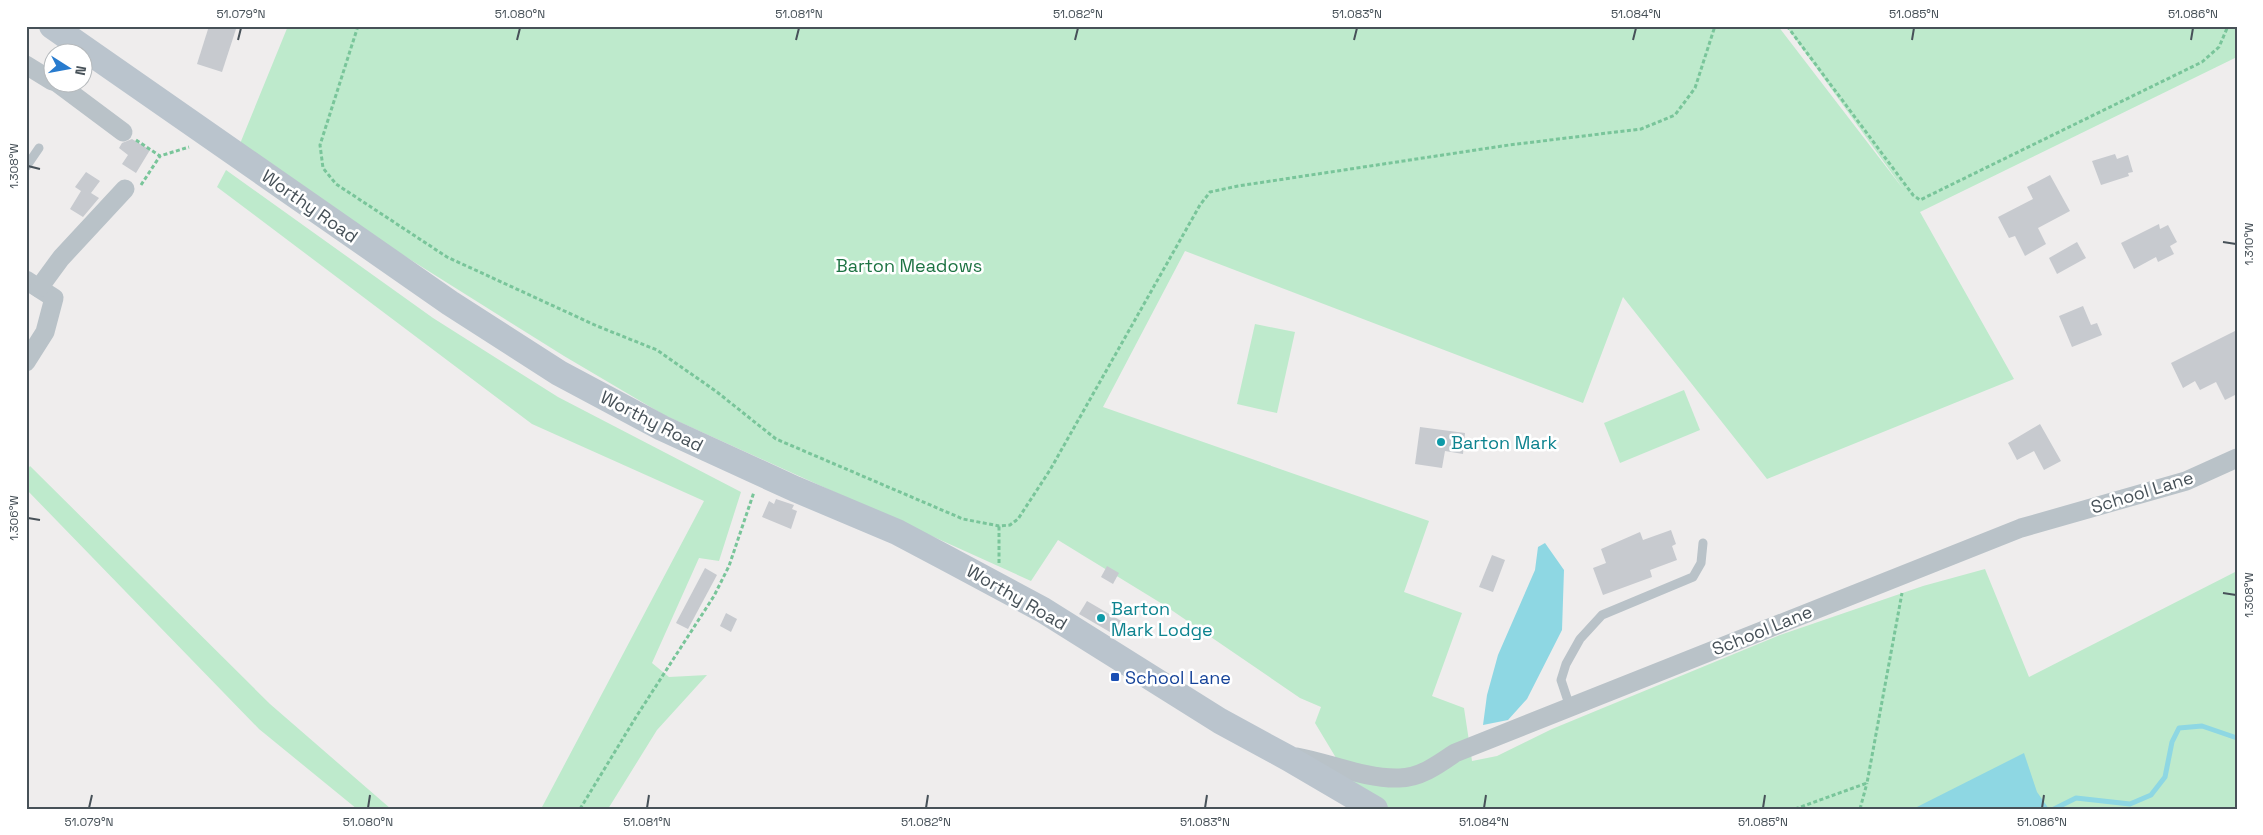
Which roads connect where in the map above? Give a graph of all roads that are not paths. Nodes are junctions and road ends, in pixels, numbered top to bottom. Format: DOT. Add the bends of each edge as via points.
graph roads {
  1 [pos="52,26"];
  2 [pos="26,65"];
  3 [pos="42,75"];
  4 [pos="69,92"];
  5 [pos="123,132"];
  6 [pos="39,148"];
  7 [pos="26,167"];
  8 [pos="125,190"];
  9 [pos="33,284"];
  10 [pos="26,362"];
  11 [pos="2237,458"];
  12 [pos="1703,543"];
  13 [pos="1570,707"];
  14 [pos="1288,758"];
  15 [pos="1375,809"];
  1 -- 14 [label="main road, Worthy Road" via="450,303 559,374 758,480 898,532 1043,610 1220,721"];
  2 -- 3 [label="street"];
  4 -- 5 [label="street"];
  6 -- 7 [label="lane"];
  8 -- 9 [label="street"];
  9 -- 10 [label="street" via="54,298 46,332"];
  11 -- 13 [label="street, School Lane" via="2186,481 2020,528"];
  12 -- 13 [label="lane" via="1701,563 1693,577 1602,615 1580,638 1560,680"];
  13 -- 14 [label="street, School Lane" via="1455,753 1432,769 1400,778 1372,775 1297,756"];
  14 -- 15 [label="main road, Worthy Road"];
}
